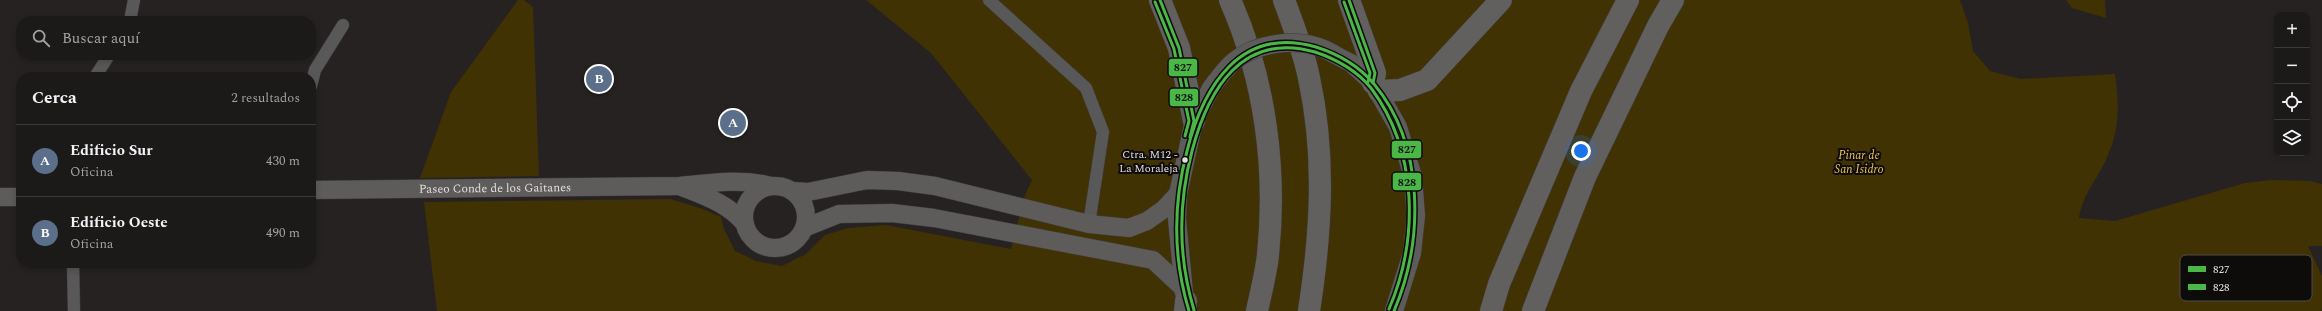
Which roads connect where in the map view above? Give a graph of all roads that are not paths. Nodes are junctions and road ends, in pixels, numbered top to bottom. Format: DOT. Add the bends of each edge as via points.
graph roads {
  1 [pos="134,0"];
  2 [pos="989,0"];
  3 [pos="1160,0"];
  4 [pos="1230,0"];
  5 [pos="1284,0"];
  6 [pos="1349,0"];
  7 [pos="1501,0"];
  8 [pos="1628,0"];
  9 [pos="1673,0"];
  10 [pos="131,16"];
  11 [pos="343,25"];
  12 [pos="106,60"];
  13 [pos="98,72"];
  14 [pos="314,72"];
  15 [pos="1376,87"];
  16 [pos="1194,121"];
  17 [pos="680,186"];
  18 [pos="771,186"];
  19 [pos="316,190"];
  20 [pos="792,191"];
  21 [pos="1178,194"];
  22 [pos="0,197"];
  23 [pos="16,197"];
  24 [pos="745,224"];
  25 [pos="1089,224"];
  26 [pos="804,228"];
  27 [pos="73,268"];
  28 [pos="1186,303"];
  29 [pos="1396,310"];
  30 [pos="74,311"];
  31 [pos="1257,311"];
  32 [pos="1309,311"];
  33 [pos="1491,311"];
  34 [pos="1533,311"];
  1 -- 10 [label="street"];
  2 -- 25 [label="street" via="1086,88 1103,132"];
  3 -- 16 [label="highway" via="1179,48"];
  4 -- 31 [label="highway" via="1256,72 1270,161 1268,256"];
  5 -- 32 [label="highway" via="1309,77 1318,129 1321,173 1318,255"];
  6 -- 15 [label="highway" via="1375,73"];
  7 -- 15 [label="highway" via="1427,80 1400,90"];
  8 -- 33 [label="highway" via="1581,91 1499,284"];
  9 -- 34 [label="highway" via="1584,176"];
  11 -- 14 [label="street"];
  12 -- 13 [label="street"];
  15 -- 16 [label="street, bridge" via="1351,64 1323,48 1284,43 1263,47 1234,61 1211,88"];
  15 -- 29 [label="street" via="1398,126 1413,185 1416,216 1412,253"];
  16 -- 21 [label="street"];
  17 -- 18 [label="street, Paseo Conde de los Gaitanes" via="720,182 760,183"];
  17 -- 19 [label="street, Paseo Conde de los Gaitanes"];
  17 -- 24 [label="street, Paseo Conde de los Gaitanes" via="713,199 738,215"];
  18 -- 20 [label="street"];
  18 -- 24 [label="street" via="759,191 749,200 744,212"];
  20 -- 25 [label="street" via="808,192 867,180 898,181 935,186"];
  20 -- 26 [label="street" via="800,198 805,208"];
  21 -- 25 [label="street" via="1164,210 1147,221 1129,228"];
  21 -- 28 [label="street" via="1177,219"];
  22 -- 23 [label="street"];
  24 -- 26 [label="street" via="749,234 757,242 779,248 789,245 798,238"];
  26 -- 28 [label="street" via="839,214 892,213 934,218 1153,260"];
  27 -- 30 [label="street"];
}
